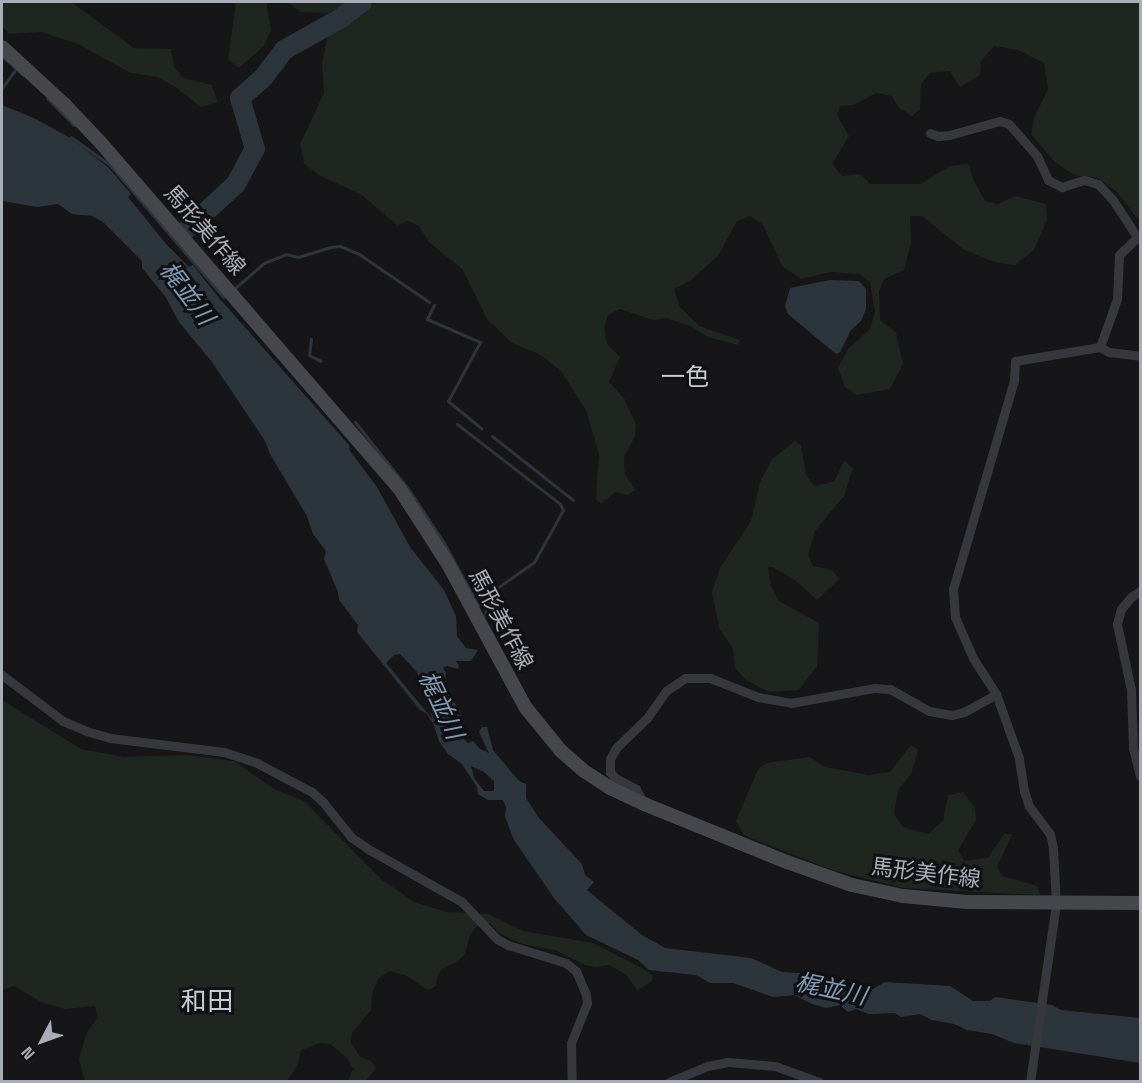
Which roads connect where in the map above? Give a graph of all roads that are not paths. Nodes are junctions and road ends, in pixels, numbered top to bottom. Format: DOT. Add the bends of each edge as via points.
graph roads {
  1 [pos="2,47"];
  2 [pos="930,134"];
  3 [pos="1139,236"];
  4 [pos="1100,347"];
  5 [pos="1140,356"];
  6 [pos="1140,591"];
  7 [pos="2,675"];
  8 [pos="996,694"];
  9 [pos="1140,776"];
  10 [pos="644,804"];
  11 [pos="1140,903"];
  12 [pos="1056,904"];
  13 [pos="572,1082"];
  14 [pos="669,1082"];
  15 [pos="819,1082"];
  16 [pos="1029,1082"];
  1 -- 10 [label="main road, 馬形美作線" via="101,143 399,488 448,564 540,728 584,771"];
  2 -- 3 [label="street" via="949,135 1000,121 1009,124 1037,156 1048,180 1062,187 1084,180 1098,184"];
  3 -- 4 [label="street" via="1119,255 1117,299"];
  4 -- 5 [label="street"];
  4 -- 8 [label="street" via="1015,361 1014,380 953,589 959,627"];
  6 -- 9 [label="street" via="1121,609 1117,624 1131,690 1131,731"];
  7 -- 13 [label="street" via="63,721 86,731 110,738 224,752 257,763 312,792 351,837 368,849 462,902 497,939 566,963 576,971 587,1003 571,1042"];
  8 -- 10 [label="street" via="952,715 929,711 890,689 874,688 791,703 758,697 710,678 685,678 666,691 610,759 610,772 636,789"];
  8 -- 12 [label="street" via="1019,758 1029,806 1050,834"];
  10 -- 12 [label="main road, 馬形美作線" via="852,885 903,896 966,902"];
  11 -- 12 [label="main road, 馬形美作線"];
  12 -- 16 [label="street"];
  14 -- 15 [label="street" via="707,1066 751,1062"];
}
